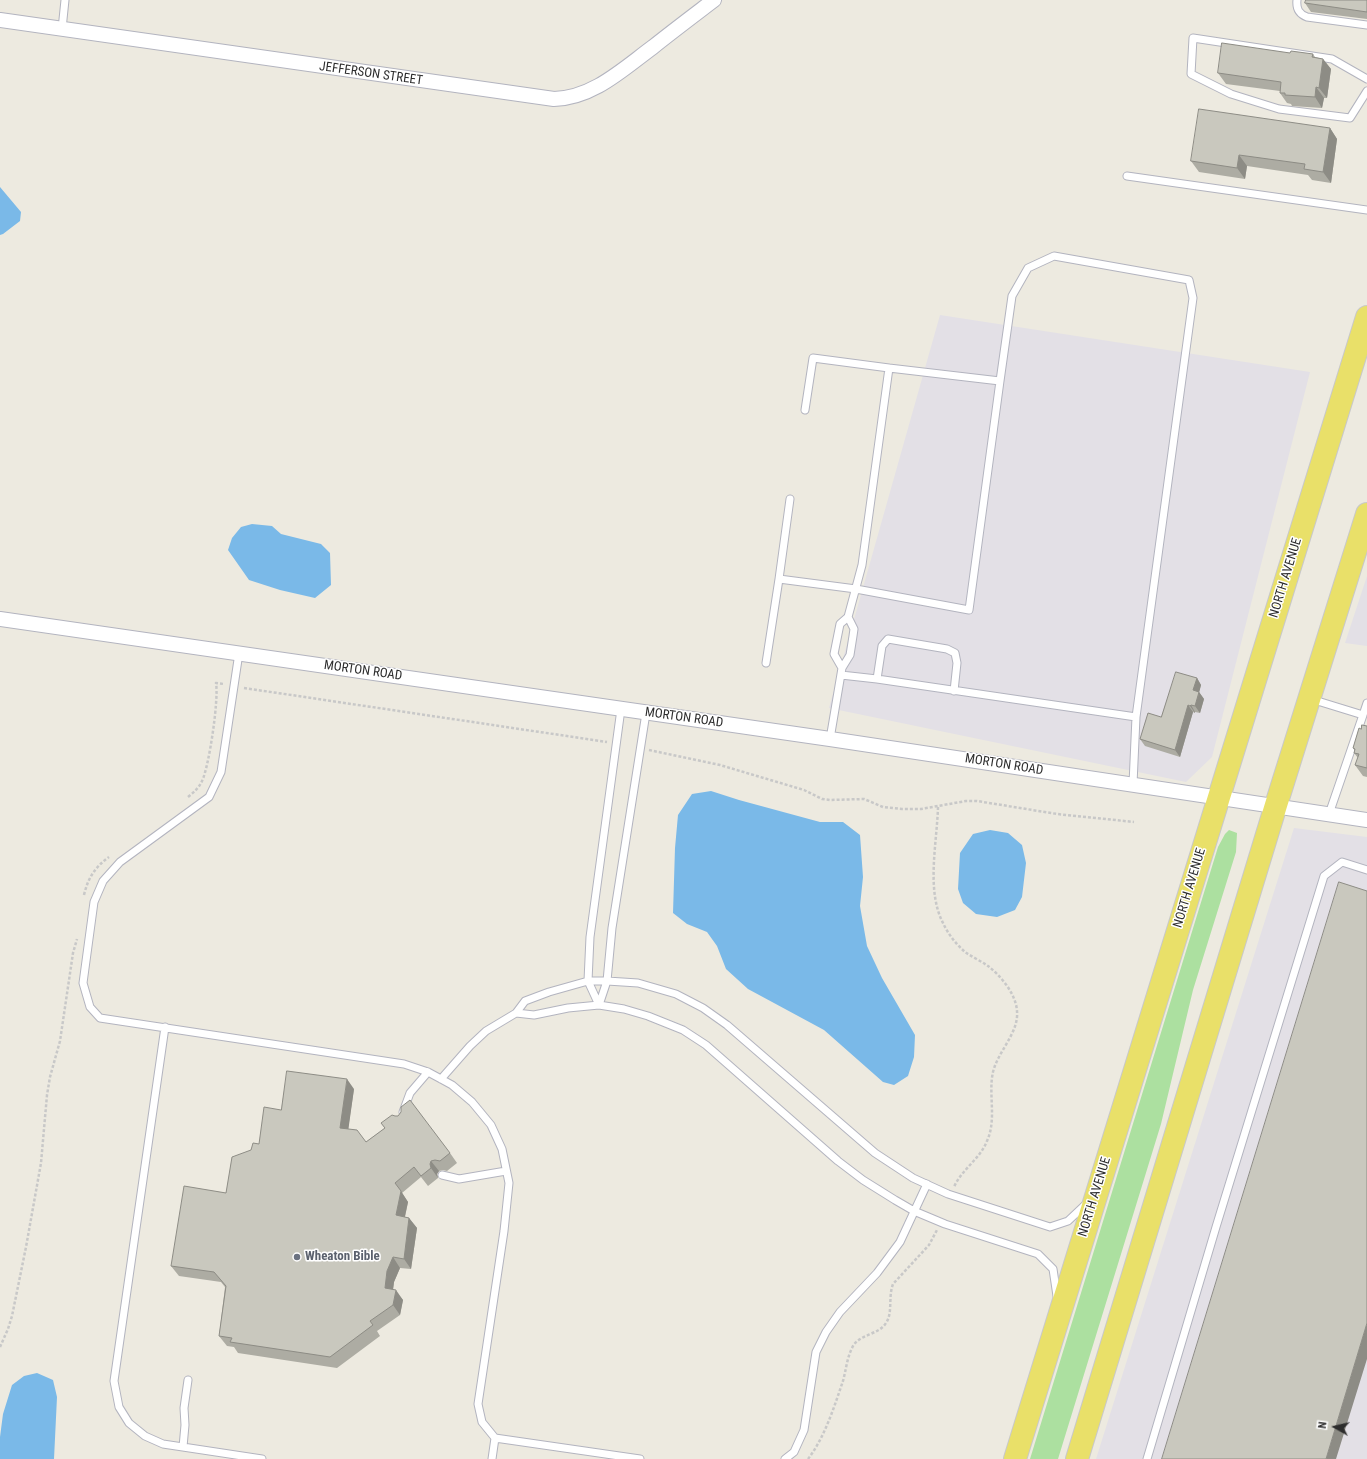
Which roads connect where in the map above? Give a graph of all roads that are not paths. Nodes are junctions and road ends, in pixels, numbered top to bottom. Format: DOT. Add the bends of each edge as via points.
graph roads {
  1 [pos="65,0"];
  2 [pos="714,0"];
  3 [pos="1297,0"];
  4 [pos="0,20"];
  5 [pos="1367,25"];
  6 [pos="62,29"];
  7 [pos="1367,80"];
  8 [pos="1367,91"];
  9 [pos="1127,176"];
  10 [pos="1367,210"];
  11 [pos="1367,317"];
  12 [pos="889,368"];
  13 [pos="1000,381"];
  14 [pos="805,410"];
  15 [pos="790,499"];
  16 [pos="1367,514"];
  17 [pos="778,579"];
  18 [pos="856,590"];
  19 [pos="848,617"];
  20 [pos="0,619"];
  21 [pos="239,653"];
  22 [pos="766,663"];
  23 [pos="842,671"];
  24 [pos="877,679"];
  25 [pos="954,691"];
  26 [pos="1309,699"];
  27 [pos="1367,703"];
  28 [pos="621,709"];
  29 [pos="646,712"];
  30 [pos="1363,715"];
  31 [pos="1136,716"];
  32 [pos="830,739"];
  33 [pos="1133,784"];
  34 [pos="1218,798"];
  35 [pos="1276,806"];
  36 [pos="1329,814"];
  37 [pos="1367,820"];
  38 [pos="1367,870"];
  39 [pos="588,981"];
  40 [pos="607,981"];
  41 [pos="599,1005"];
  42 [pos="516,1013"];
  43 [pos="165,1028"];
  44 [pos="428,1072"];
  45 [pos="441,1079"];
  46 [pos="403,1122"];
  47 [pos="506,1171"];
  48 [pos="442,1175"];
  49 [pos="927,1184"];
  50 [pos="1096,1194"];
  51 [pos="914,1211"];
  52 [pos="1059,1313"];
  53 [pos="188,1380"];
  54 [pos="494,1438"];
  55 [pos="183,1447"];
  56 [pos="262,1459"];
  57 [pos="492,1459"];
  58 [pos="640,1459"];
  59 [pos="785,1459"];
  60 [pos="1015,1459"];
  61 [pos="1077,1459"];
  62 [pos="1147,1459"];
  1 -- 6 [label="lane"];
  2 -- 6 [label="street, JEFFERSON STREET" via="601,84 574,97 560,99"];
  3 -- 5 [label="lane" via="1297,9 1307,17"];
  4 -- 6 [label="street, JEFFERSON STREET"];
  7 -- 8 [label="lane" via="1332,59 1193,38 1191,74 1231,94 1279,109 1350,118"];
  9 -- 10 [label="lane"];
  11 -- 34 [label="main road, NORTH AVENUE"];
  12 -- 13 [label="lane"];
  12 -- 14 [label="lane" via="813,358"];
  12 -- 18 [label="lane" via="862,565"];
  13 -- 18 [label="lane" via="969,610"];
  13 -- 31 [label="lane" via="1012,296 1028,268 1054,256 1189,280 1193,298"];
  15 -- 17 [label="lane"];
  16 -- 26 [label="main road"];
  17 -- 18 [label="lane"];
  17 -- 22 [label="lane"];
  18 -- 19 [label="lane"];
  19 -- 23 [label="lane" via="854,629 850,655"];
  19 -- 23 [label="lane" via="840,624 834,654"];
  20 -- 21 [label="street, MORTON ROAD"];
  21 -- 28 [label="street, MORTON ROAD"];
  21 -- 43 [label="lane" via="221,772 209,797 120,862 103,881 94,902 83,983 90,1007 100,1018"];
  23 -- 24 [label="lane"];
  23 -- 32 [label="lane"];
  24 -- 25 [label="lane"];
  24 -- 25 [label="lane" via="882,646 888,639 947,649 955,653 957,663"];
  25 -- 31 [label="lane"];
  26 -- 30 [label="lane"];
  26 -- 35 [label="main road"];
  27 -- 30 [label="lane"];
  28 -- 29 [label="street, MORTON ROAD"];
  28 -- 39 [label="lane" via="590,937"];
  29 -- 32 [label="street, MORTON ROAD"];
  29 -- 40 [label="lane" via="612,928"];
  30 -- 36 [label="lane"];
  31 -- 33 [label="lane"];
  32 -- 33 [label="street, MORTON ROAD"];
  33 -- 34 [label="street, MORTON ROAD"];
  34 -- 35 [label="street, MORTON ROAD"];
  34 -- 50 [label="main road, NORTH AVENUE"];
  35 -- 36 [label="street, MORTON ROAD"];
  35 -- 61 [label="main road"];
  36 -- 37 [label="street, MORTON ROAD"];
  38 -- 62 [label="lane" via="1342,862 1324,876"];
  39 -- 40 [label="lane"];
  39 -- 41 [label="lane"];
  39 -- 42 [label="lane" via="526,1001"];
  40 -- 41 [label="lane"];
  40 -- 49 [label="lane" via="638,983 676,994 703,1008 727,1025 875,1153 913,1178"];
  41 -- 42 [label="lane" via="534,1015"];
  41 -- 51 [label="lane" via="648,1016 683,1030 706,1045 838,1161 863,1180"];
  42 -- 45 [label="lane" via="486,1031"];
  43 -- 44 [label="lane" via="404,1064"];
  43 -- 55 [label="lane" via="114,1381 119,1407 129,1423 144,1436 163,1444"];
  44 -- 45 [label="lane"];
  44 -- 46 [label="lane" via="410,1093"];
  45 -- 47 [label="lane" via="472,1102 491,1125 502,1150"];
  47 -- 48 [label="lane" via="459,1179"];
  47 -- 54 [label="lane" via="509,1182 504,1231 478,1404 482,1422"];
  49 -- 50 [label="lane" via="950,1195 1050,1227 1068,1221"];
  49 -- 51 [label="lane"];
  50 -- 52 [label="main road, NORTH AVENUE"];
  51 -- 52 [label="lane" via="1038,1254 1053,1269"];
  51 -- 59 [label="lane" via="900,1242 826,1332 816,1352 804,1430 794,1452"];
  52 -- 60 [label="main road, NORTH AVENUE"];
  53 -- 55 [label="lane"];
  54 -- 57 [label="lane"];
  54 -- 58 [label="lane"];
  55 -- 56 [label="lane"];
}
